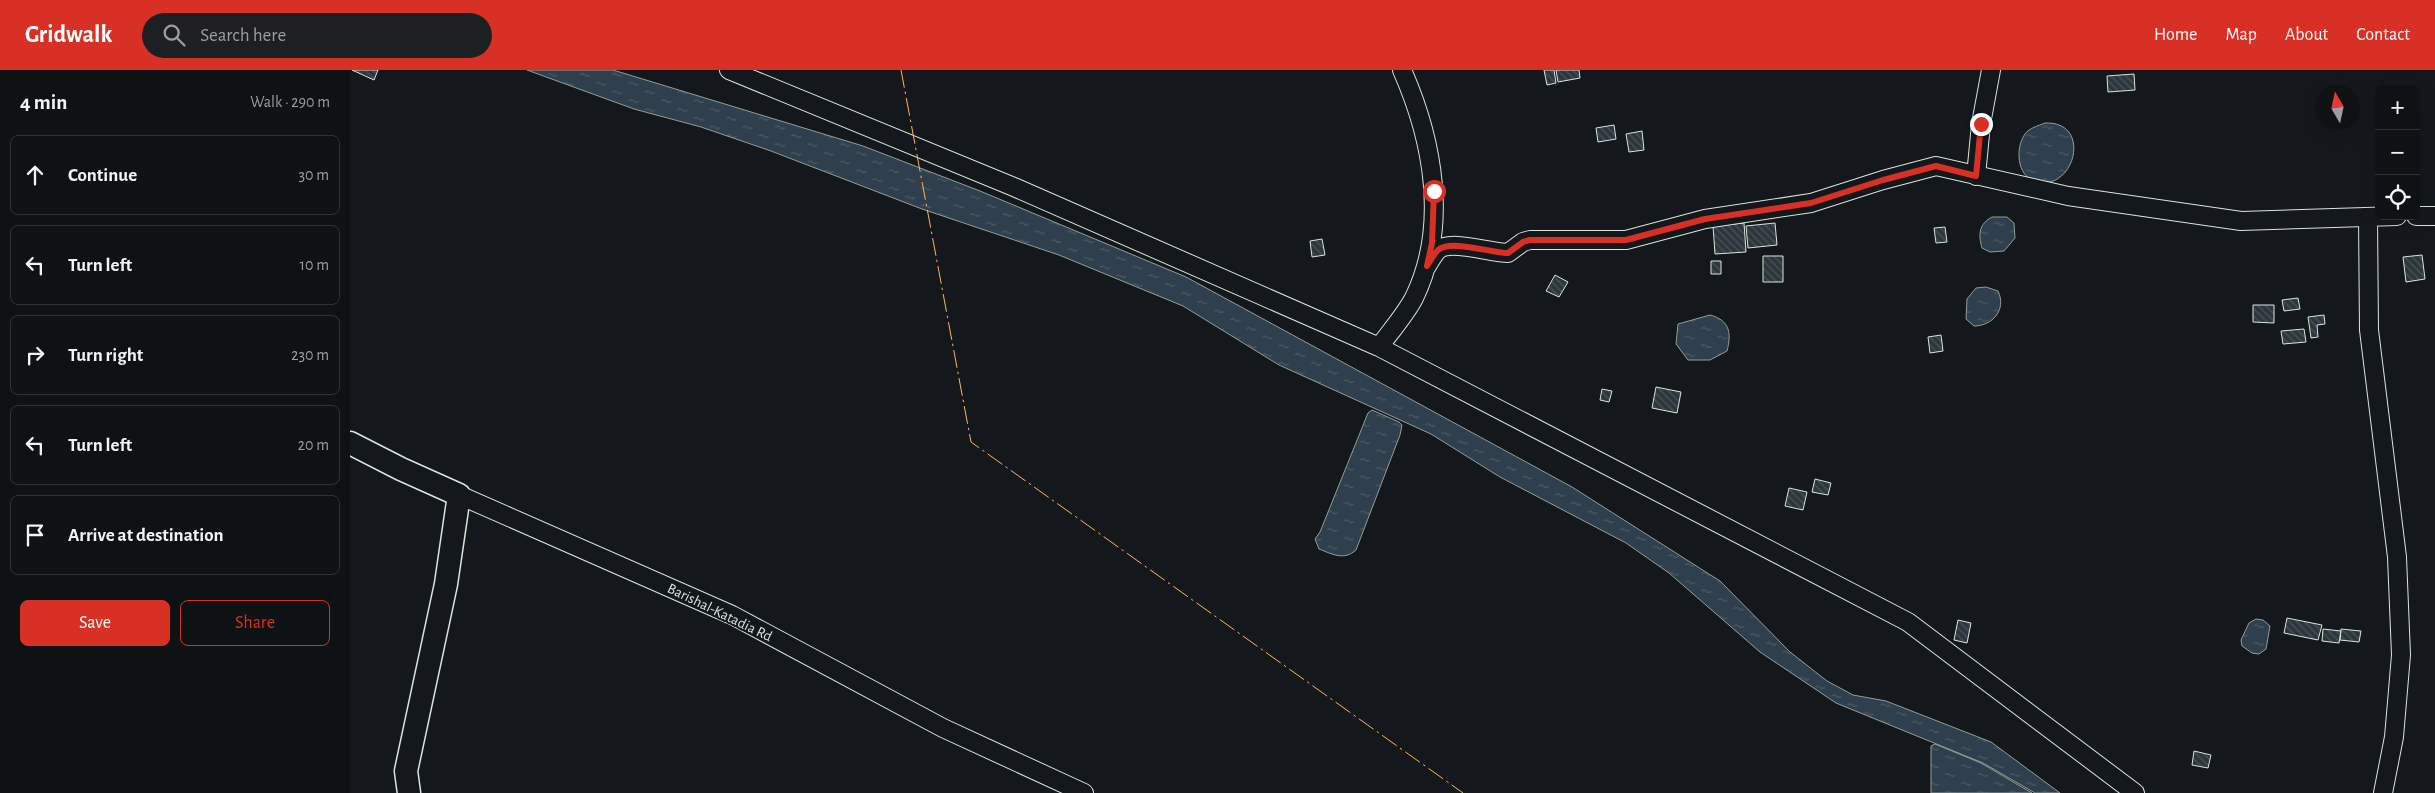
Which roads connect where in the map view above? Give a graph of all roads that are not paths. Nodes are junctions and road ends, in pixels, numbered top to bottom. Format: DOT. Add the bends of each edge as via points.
graph roads {
  1 [pos="729,70"];
  2 [pos="1402,70"];
  3 [pos="1991,70"];
  4 [pos="1976,176"];
  5 [pos="2420,216"];
  6 [pos="2435,216"];
  7 [pos="2368,217"];
  8 [pos="2375,217"];
  9 [pos="1427,266"];
  10 [pos="1379,348"];
  11 [pos="350,443"];
  12 [pos="459,495"];
  13 [pos="409,793"];
  14 [pos="1084,793"];
  15 [pos="2135,793"];
  16 [pos="2383,793"];
  1 -- 10 [label="street" via="1014,187"];
  2 -- 9 [label="street" via="1421,123 1434,191 1432,243"];
  3 -- 4 [label="street"];
  4 -- 7 [label="street" via="2068,196 2241,221"];
  4 -- 9 [label="street" via="1936,166 1811,203 1705,219 1626,240 1530,240 1508,253 1445,247 1438,250"];
  5 -- 6 [label="street"];
  7 -- 8 [label="street"];
  7 -- 16 [label="street" via="2369,330 2397,557 2401,655 2394,737"];
  9 -- 10 [label="street" via="1413,299"];
  10 -- 15 [label="street" via="1908,622"];
  11 -- 12 [label="main road, Barishal-Katadia Rd"];
  12 -- 13 [label="main road" via="446,584 406,771"];
  12 -- 14 [label="street, Barishal-Katadia Rd" via="732,616 943,728"];
}
